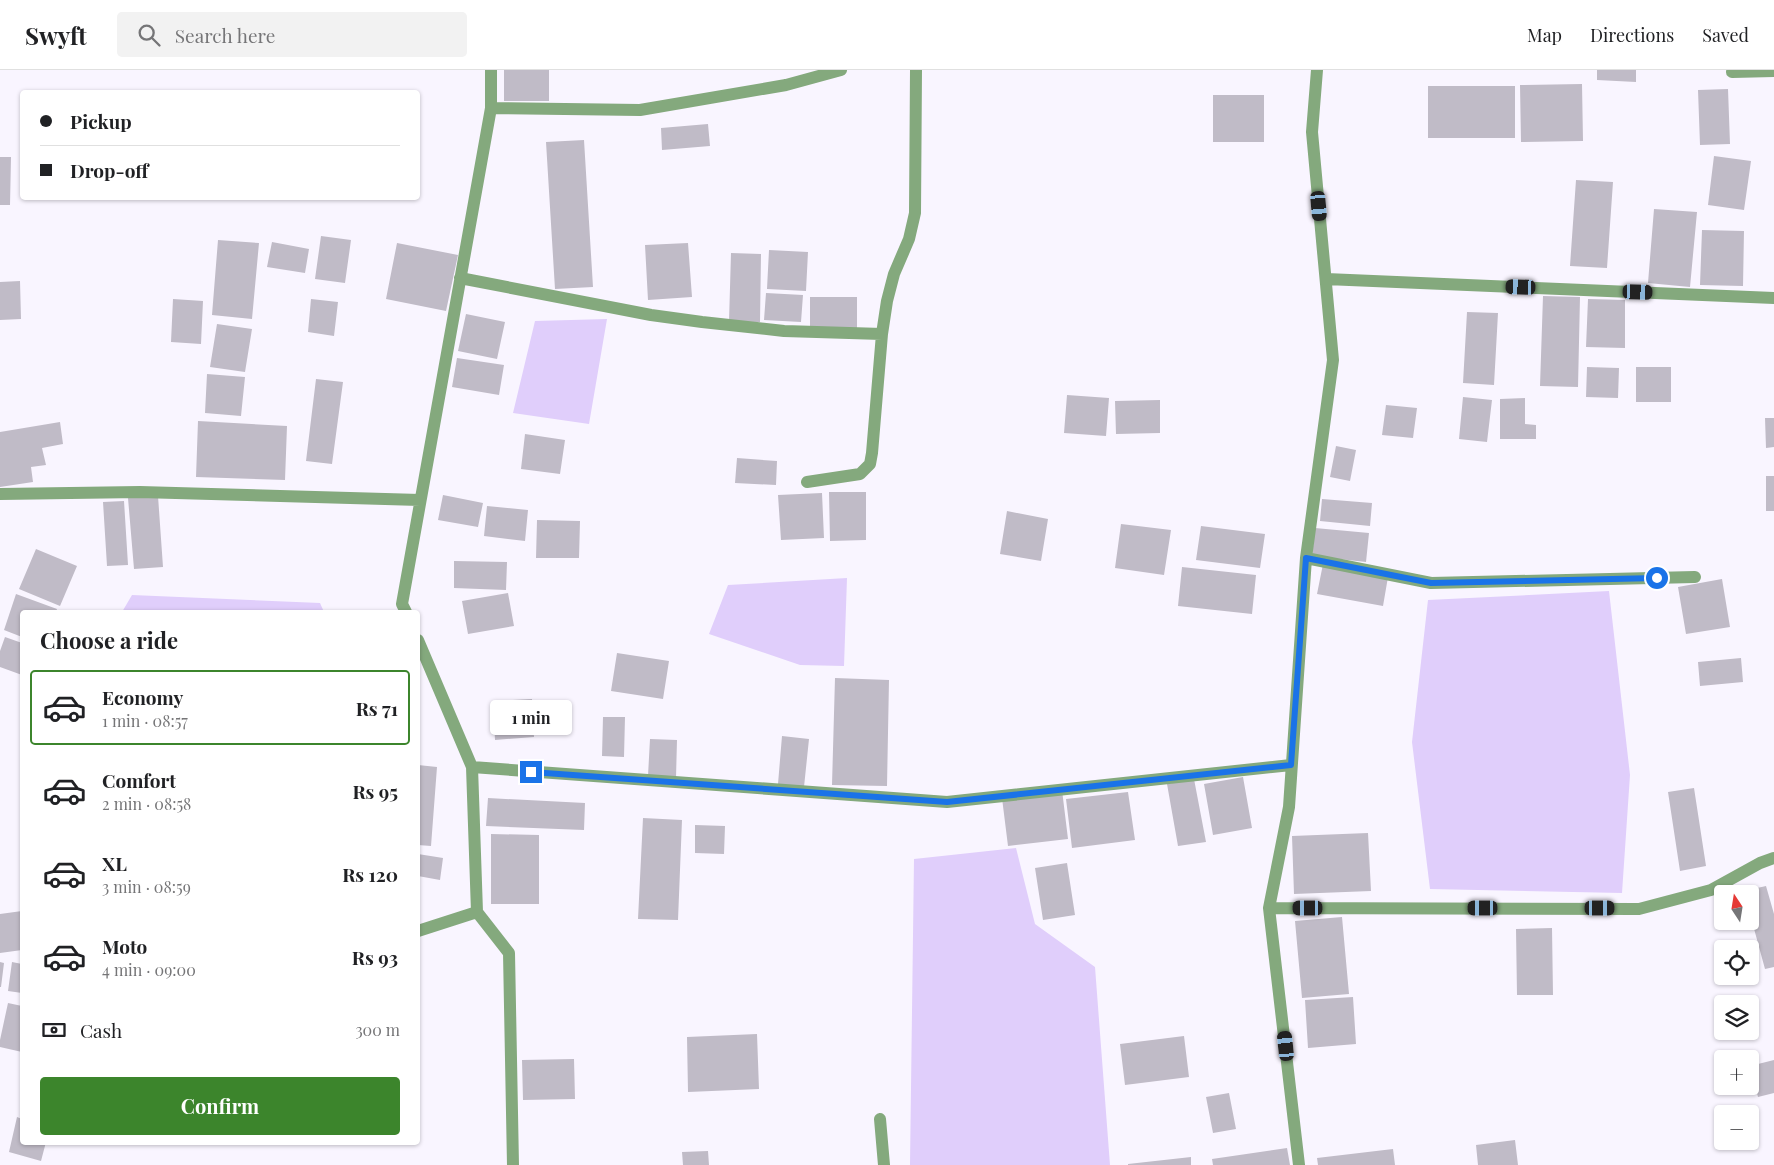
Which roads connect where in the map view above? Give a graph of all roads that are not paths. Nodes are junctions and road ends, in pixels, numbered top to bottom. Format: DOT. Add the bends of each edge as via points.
graph roads {
  1 [pos="490,70"];
  2 [pos="841,70"];
  3 [pos="916,70"];
  4 [pos="1317,70"];
  5 [pos="1774,71"];
  6 [pos="1732,72"];
  7 [pos="491,108"];
  8 [pos="460,278"];
  9 [pos="1326,279"];
  10 [pos="1774,298"];
  11 [pos="882,334"];
  12 [pos="808,482"];
  13 [pos="0,494"];
  14 [pos="420,500"];
  15 [pos="1306,558"];
  16 [pos="1695,577"];
  17 [pos="405,610"];
  18 [pos="420,645"];
  19 [pos="1291,765"];
  20 [pos="472,767"];
  21 [pos="1774,858"];
  22 [pos="1270,908"];
  23 [pos="477,912"];
  24 [pos="420,929"];
  25 [pos="880,1119"];
  26 [pos="513,1165"];
  27 [pos="884,1165"];
  28 [pos="1300,1165"];
  1 -- 7 [label="street"];
  2 -- 7 [label="street" via="786,86 640,110"];
  3 -- 11 [label="street" via="915,213 909,239 894,274"];
  4 -- 9 [label="street" via="1312,132"];
  5 -- 6 [label="street"];
  7 -- 8 [label="street"];
  8 -- 11 [label="street" via="702,322 784,331"];
  8 -- 14 [label="street"];
  9 -- 10 [label="street"];
  9 -- 15 [label="street" via="1333,360"];
  11 -- 12 [label="street" via="870,464 860,474"];
  13 -- 14 [label="street" via="140,492"];
  14 -- 17 [label="street" via="402,604"];
  15 -- 16 [label="street" via="1431,583"];
  15 -- 19 [label="street"];
  18 -- 20 [label="street"];
  19 -- 20 [label="street" via="947,802"];
  19 -- 22 [label="street" via="1288,807"];
  20 -- 23 [label="street"];
  21 -- 22 [label="street" via="1760,862 1711,890 1639,909"];
  22 -- 28 [label="street"];
  23 -- 24 [label="street"];
  23 -- 26 [label="street" via="509,953"];
  25 -- 27 [label="street"];
}
